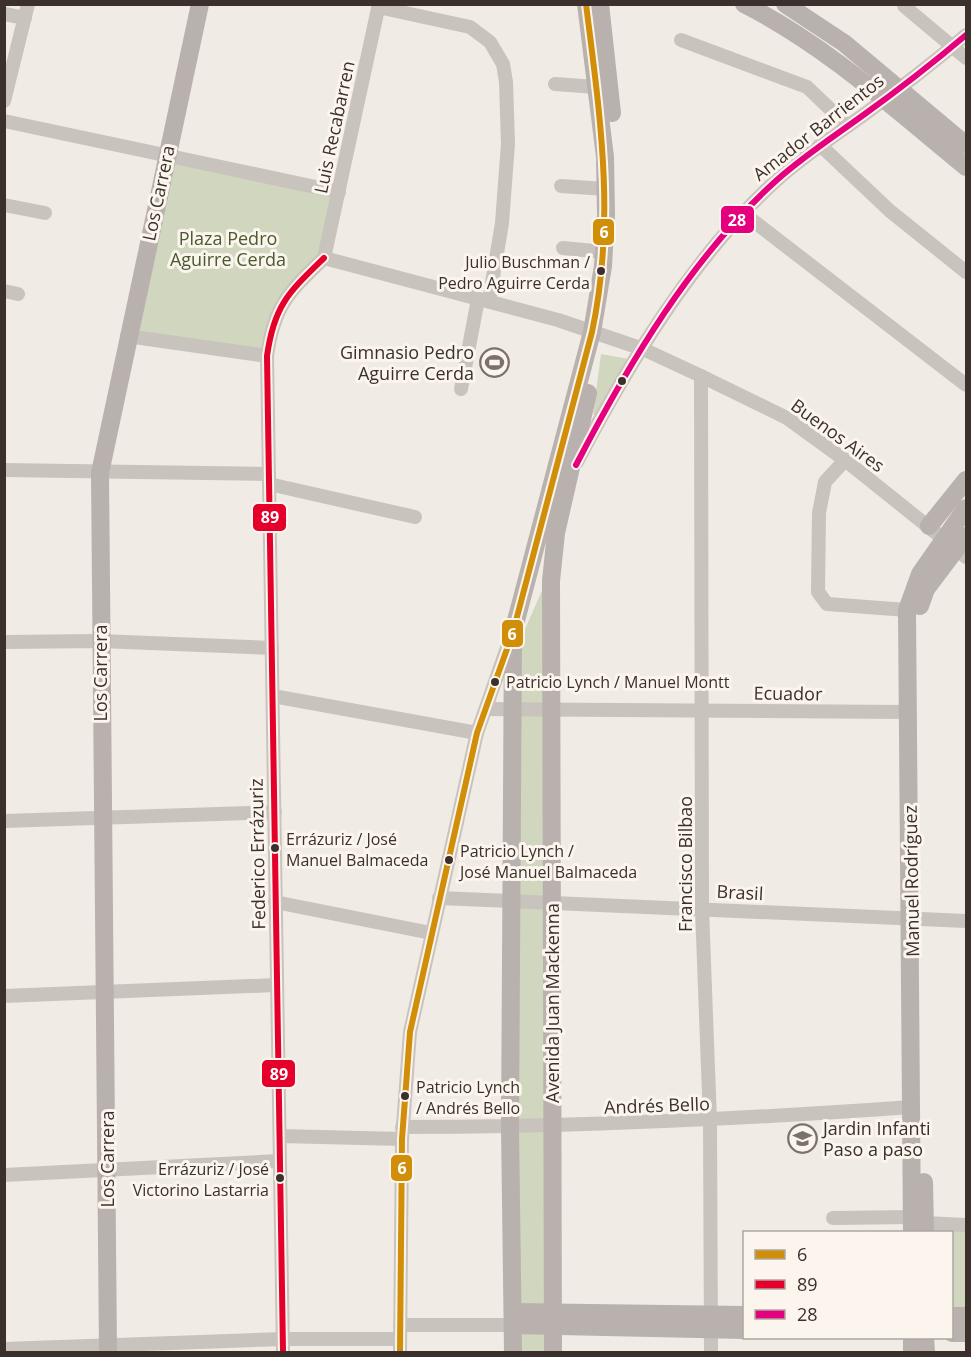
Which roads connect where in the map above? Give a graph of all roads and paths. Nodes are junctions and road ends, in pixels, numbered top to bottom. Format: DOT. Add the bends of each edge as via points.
graph roads {
  1 [pos="200,4"];
  2 [pos="586,4"];
  3 [pos="600,4"];
  4 [pos="744,4"];
  5 [pos="784,4"];
  6 [pos="379,6"];
  7 [pos="904,6"];
  8 [pos="26,11"];
  9 [pos="4,14"];
  10 [pos="818,24"];
  11 [pos="966,35"];
  12 [pos="681,40"];
  13 [pos="808,41"];
  14 [pos="953,47"];
  15 [pos="966,58"];
  16 [pos="8,72"];
  17 [pos="555,84"];
  18 [pos="596,87"];
  19 [pos="891,94"];
  20 [pos="4,101"];
  21 [pos="4,121"];
  22 [pos="848,126"];
  23 [pos="820,145"];
  24 [pos="966,145"];
  25 [pos="166,155"];
  26 [pos="966,167"];
  27 [pos="561,186"];
  28 [pos="606,189"];
  29 [pos="339,192"];
  30 [pos="4,205"];
  31 [pos="45,213"];
  32 [pos="743,213"];
  33 [pos="563,248"];
  34 [pos="604,252"];
  35 [pos="324,258"];
  36 [pos="966,272"];
  37 [pos="483,300"];
  38 [pos="599,332"];
  39 [pos="127,336"];
  40 [pos="643,349"];
  41 [pos="267,356"];
  42 [pos="701,376"];
  43 [pos="966,385"];
  44 [pos="461,389"];
  45 [pos="844,459"];
  46 [pos="4,470"];
  47 [pos="100,473"];
  48 [pos="570,476"];
  49 [pos="269,479"];
  50 [pos="966,480"];
  51 [pos="966,508"];
  52 [pos="416,517"];
  53 [pos="952,541"];
  54 [pos="907,610"];
  55 [pos="513,632"];
  56 [pos="100,641"];
  57 [pos="4,642"];
  58 [pos="272,648"];
  59 [pos="273,696"];
  60 [pos="512,708"];
  61 [pos="551,709"];
  62 [pos="486,710"];
  63 [pos="702,710"];
  64 [pos="908,712"];
  65 [pos="477,733"];
  66 [pos="275,812"];
  67 [pos="102,819"];
  68 [pos="4,821"];
  69 [pos="439,898"];
  70 [pos="512,901"];
  71 [pos="276,902"];
  72 [pos="552,903"];
  73 [pos="702,909"];
  74 [pos="917,919"];
  75 [pos="966,921"];
  76 [pos="431,933"];
  77 [pos="276,985"];
  78 [pos="105,992"];
  79 [pos="4,996"];
  80 [pos="912,1107"];
  81 [pos="710,1121"];
  82 [pos="552,1126"];
  83 [pos="510,1127"];
  84 [pos="402,1133"];
  85 [pos="280,1136"];
  86 [pos="279,1161"];
  87 [pos="107,1170"];
  88 [pos="4,1175"];
  89 [pos="833,1218"];
  90 [pos="966,1224"];
  91 [pos="918,1226"];
  92 [pos="743,1315"];
  93 [pos="513,1319"];
  94 [pos="553,1319"];
  95 [pos="710,1322"];
  96 [pos="743,1330"];
  97 [pos="400,1339"];
  98 [pos="283,1346"];
  99 [pos="4,1349"];
  100 [pos="108,1349"];
  101 [pos="513,1353"];
  102 [pos="553,1353"];
  103 [pos="711,1353"];
  1 -- 25 [label="main road, Los Carrera"];
  2 -- 18 [label="main road"];
  3 -- 38 [label="main road" via="615,161 612,258"];
  4 -- 13 [label="main road"];
  5 -- 10 [label="main road"];
  6 -- 29 [label="street, Luis Recabarren"];
  6 -- 37 [label="street" via="470,27 490,42 503,64 508,144 502,224"];
  7 -- 14 [label="street"];
  8 -- 9 [label="street"];
  8 -- 16 [label="street"];
  10 -- 13 [label="main road" via="809,28"];
  10 -- 19 [label="main road" via="862,57"];
  11 -- 14 [label="street, Amador Barrientos"];
  12 -- 22 [label="street" via="807,87"];
  13 -- 19 [label="main road"];
  14 -- 15 [label="street"];
  14 -- 19 [label="street, Amador Barrientos"];
  16 -- 20 [label="street"];
  17 -- 18 [label="street"];
  18 -- 28 [label="main road"];
  19 -- 22 [label="street, Amador Barrientos"];
  19 -- 24 [label="main road"];
  19 -- 26 [label="main road"];
  21 -- 25 [label="street"];
  22 -- 23 [label="street, Amador Barrientos"];
  23 -- 32 [label="street, Amador Barrientos"];
  23 -- 36 [label="street" via="890,211"];
  25 -- 29 [label="street"];
  25 -- 39 [label="main road, Los Carrera"];
  27 -- 28 [label="street"];
  28 -- 34 [label="main road"];
  29 -- 35 [label="street, Luis Recabarren"];
  30 -- 31 [label="street"];
  32 -- 40 [label="street, Amador Barrientos" via="702,262"];
  32 -- 43 [label="street"];
  33 -- 34 [label="street"];
  34 -- 38 [label="main road"];
  35 -- 37 [label="street, Buenos Aires"];
  35 -- 41 [label="street, Federico Errázuriz" via="293,288 278,310"];
  37 -- 38 [label="street, Buenos Aires"];
  37 -- 44 [label="street"];
  38 -- 40 [label="street, Buenos Aires" via="631,340"];
  38 -- 48 [label="main road, Avenida Juan Mackenna"];
  38 -- 55 [label="main road"];
  39 -- 41 [label="street"];
  39 -- 47 [label="main road, Los Carrera"];
  40 -- 42 [label="street, Buenos Aires"];
  40 -- 48 [label="street, Avenida Juan Mackenna"];
  41 -- 49 [label="street, Federico Errázuriz"];
  42 -- 45 [label="street, Buenos Aires" via="787,418"];
  42 -- 63 [label="street, Francisco Bilbao"];
  45 -- 53 [label="street, Buenos Aires"];
  45 -- 54 [label="street" via="825,482 819,513 818,592 827,604"];
  46 -- 47 [label="street"];
  47 -- 49 [label="street"];
  47 -- 56 [label="main road, Los Carrera"];
  48 -- 61 [label="main road, Avenida Juan Mackenna" via="556,533 551,581"];
  49 -- 52 [label="street"];
  49 -- 58 [label="street, Federico Errázuriz"];
  50 -- 53 [label="main road"];
  51 -- 53 [label="main road"];
  53 -- 54 [label="main road, Manuel Rodríguez" via="914,586"];
  53 -- 74 [label="main road, Manuel Rodríguez" via="926,589 918,614"];
  54 -- 64 [label="main road, Manuel Rodríguez"];
  55 -- 60 [label="main road"];
  55 -- 62 [label="street"];
  56 -- 57 [label="street"];
  56 -- 58 [label="street"];
  56 -- 67 [label="main road, Los Carrera"];
  58 -- 59 [label="street, Federico Errázuriz"];
  59 -- 65 [label="street"];
  59 -- 66 [label="street, Federico Errázuriz"];
  60 -- 61 [label="street, Ecuador"];
  60 -- 62 [label="street, Ecuador"];
  60 -- 70 [label="main road"];
  61 -- 63 [label="street, Ecuador"];
  61 -- 72 [label="main road, Avenida Juan Mackenna"];
  62 -- 65 [label="street"];
  63 -- 64 [label="street, Ecuador"];
  63 -- 73 [label="street, Francisco Bilbao"];
  64 -- 74 [label="main road, Manuel Rodríguez"];
  65 -- 69 [label="street"];
  66 -- 67 [label="street"];
  66 -- 71 [label="street, Federico Errázuriz"];
  67 -- 68 [label="street"];
  67 -- 78 [label="main road, Los Carrera"];
  69 -- 70 [label="street, Brasil"];
  69 -- 76 [label="street"];
  70 -- 72 [label="street, Brasil"];
  70 -- 83 [label="main road"];
  71 -- 76 [label="street"];
  71 -- 77 [label="street, Federico Errázuriz"];
  72 -- 73 [label="street, Brasil"];
  72 -- 82 [label="main road, Avenida Juan Mackenna"];
  73 -- 74 [label="street, Brasil"];
  73 -- 81 [label="street, Francisco Bilbao"];
  74 -- 75 [label="street, Brasil"];
  74 -- 80 [label="main road, Manuel Rodríguez"];
  74 -- 91 [label="main road, Manuel Rodríguez"];
  76 -- 84 [label="street" via="410,1032"];
  77 -- 78 [label="street"];
  77 -- 85 [label="street, Federico Errázuriz"];
  78 -- 79 [label="street"];
  78 -- 87 [label="main road, Los Carrera"];
  80 -- 81 [label="street, Andrés Bello"];
  80 -- 91 [label="main road, Manuel Rodríguez"];
  81 -- 82 [label="street, Andrés Bello"];
  81 -- 95 [label="street, Francisco Bilbao"];
  82 -- 83 [label="street, Andrés Bello"];
  82 -- 94 [label="main road, Avenida Juan Mackenna"];
  83 -- 84 [label="street, Andrés Bello"];
  83 -- 93 [label="main road"];
  84 -- 85 [label="street, Andrés Bello"];
  84 -- 97 [label="street"];
  85 -- 86 [label="street, Federico Errázuriz"];
  86 -- 87 [label="street"];
  86 -- 98 [label="street, Federico Errázuriz"];
  87 -- 88 [label="street"];
  87 -- 100 [label="main road, Los Carrera"];
  89 -- 91 [label="street"];
  90 -- 91 [label="street"];
  92 -- 95 [label="main road"];
  93 -- 94 [label="main road"];
  93 -- 97 [label="street"];
  93 -- 101 [label="main road"];
  94 -- 95 [label="main road"];
  94 -- 102 [label="main road, Avenida Juan Mackenna"];
  95 -- 96 [label="main road"];
  95 -- 103 [label="street, Francisco Bilbao"];
  97 -- 98 [label="street"];
  98 -- 100 [label="street"];
  99 -- 100 [label="street"];
}
